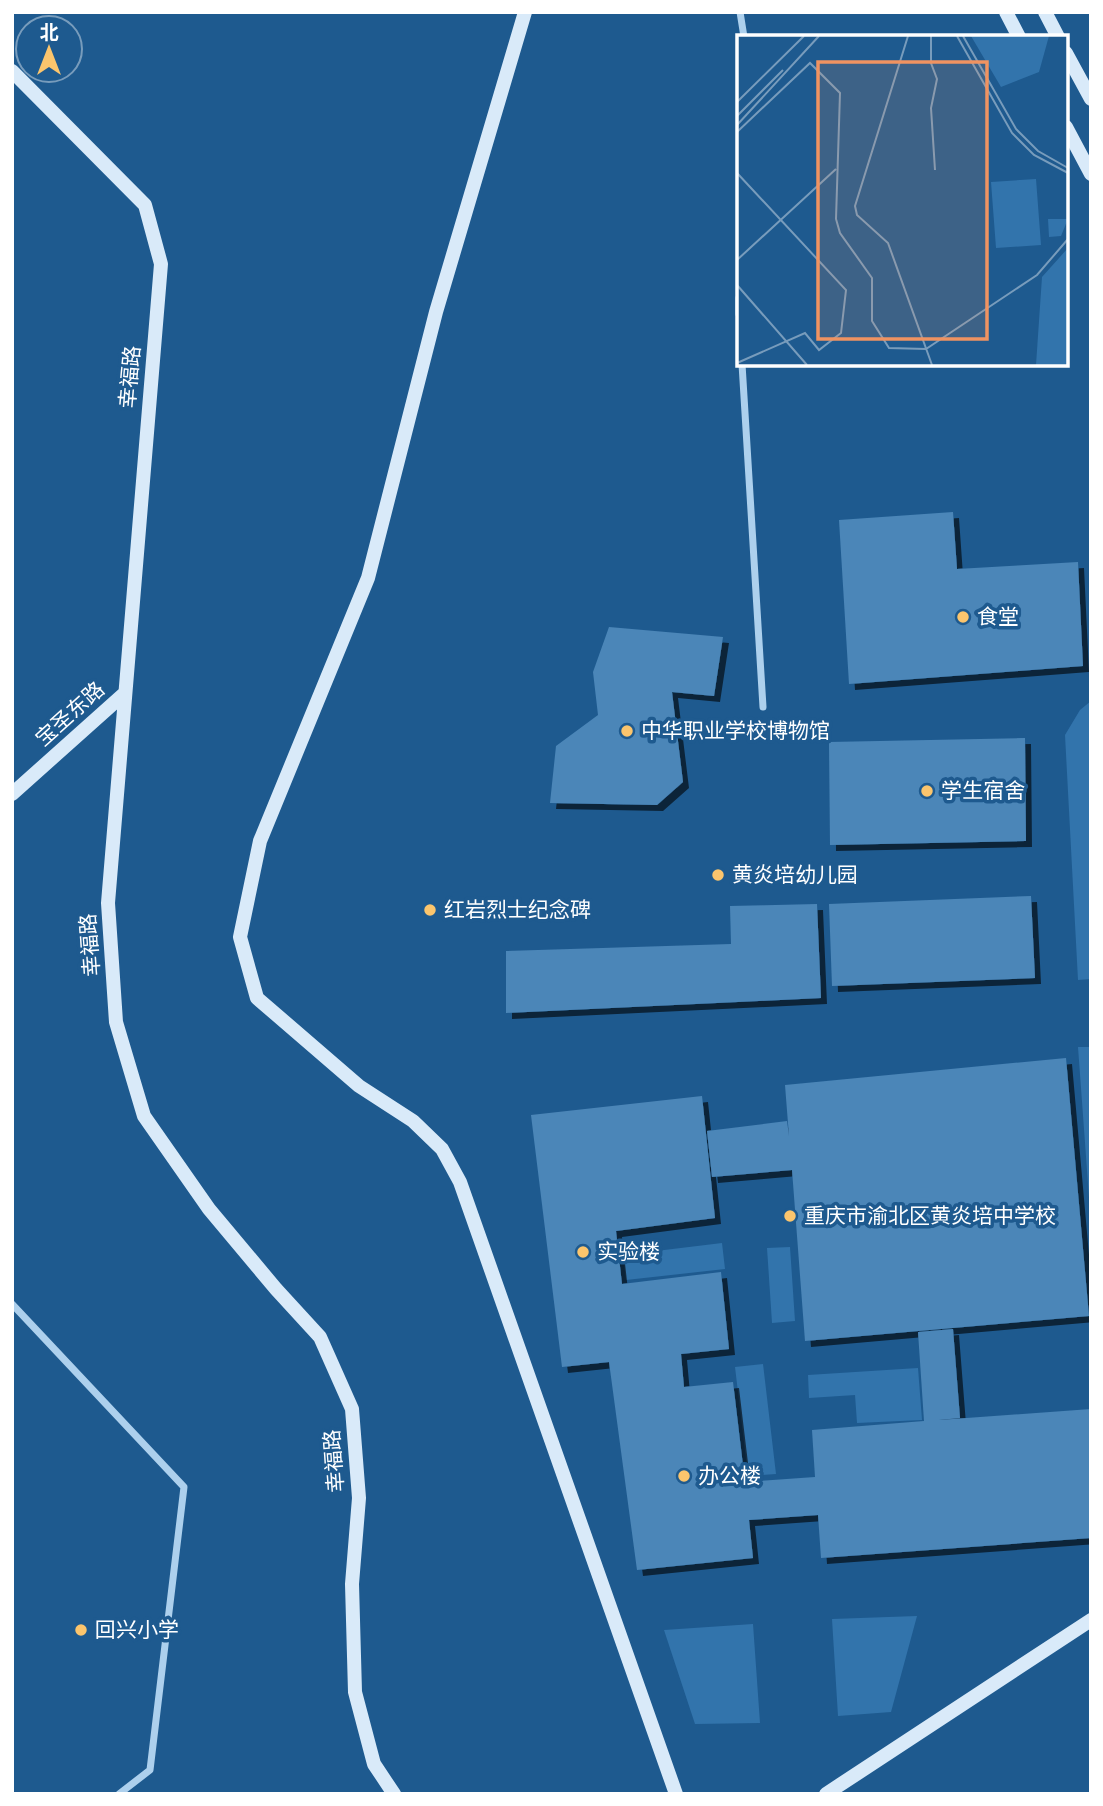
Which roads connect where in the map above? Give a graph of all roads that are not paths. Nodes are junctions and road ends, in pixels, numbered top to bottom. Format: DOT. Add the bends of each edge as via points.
graph roads {
  1 [pos="525,12"];
  2 [pos="740,12"];
  3 [pos="1006,12"];
  4 [pos="1045,12"];
  5 [pos="744,35"];
  6 [pos="1018,35"];
  7 [pos="1057,35"];
  8 [pos="1068,57"];
  9 [pos="12,71"];
  10 [pos="1091,99"];
  11 [pos="1068,131"];
  12 [pos="1091,174"];
  13 [pos="742,366"];
  14 [pos="125,693"];
  15 [pos="763,707"];
  16 [pos="12,794"];
  17 [pos="12,1304"];
  18 [pos="1091,1619"];
  19 [pos="119,1794"];
  20 [pos="394,1794"];
  21 [pos="676,1794"];
  22 [pos="826,1794"];
  1 -- 21 [label="street" via="436,312 368,578 260,841 240,937 257,998 359,1086 413,1121 442,1149 460,1182"];
  2 -- 5 [label="street"];
  3 -- 6 [label="street"];
  4 -- 7 [label="street"];
  8 -- 10 [label="street"];
  9 -- 14 [label="street, 幸福路" via="145,205 161,264"];
  11 -- 12 [label="street"];
  13 -- 15 [label="street"];
  14 -- 16 [label="street, 宝圣东路"];
  14 -- 20 [label="street, 幸福路" via="108,904 116,1022 144,1116 209,1209 320,1337 352,1409 359,1498 352,1584 355,1692 374,1764"];
  17 -- 19 [label="street" via="184,1487 150,1770"];
  18 -- 22 [label="street"];
}
